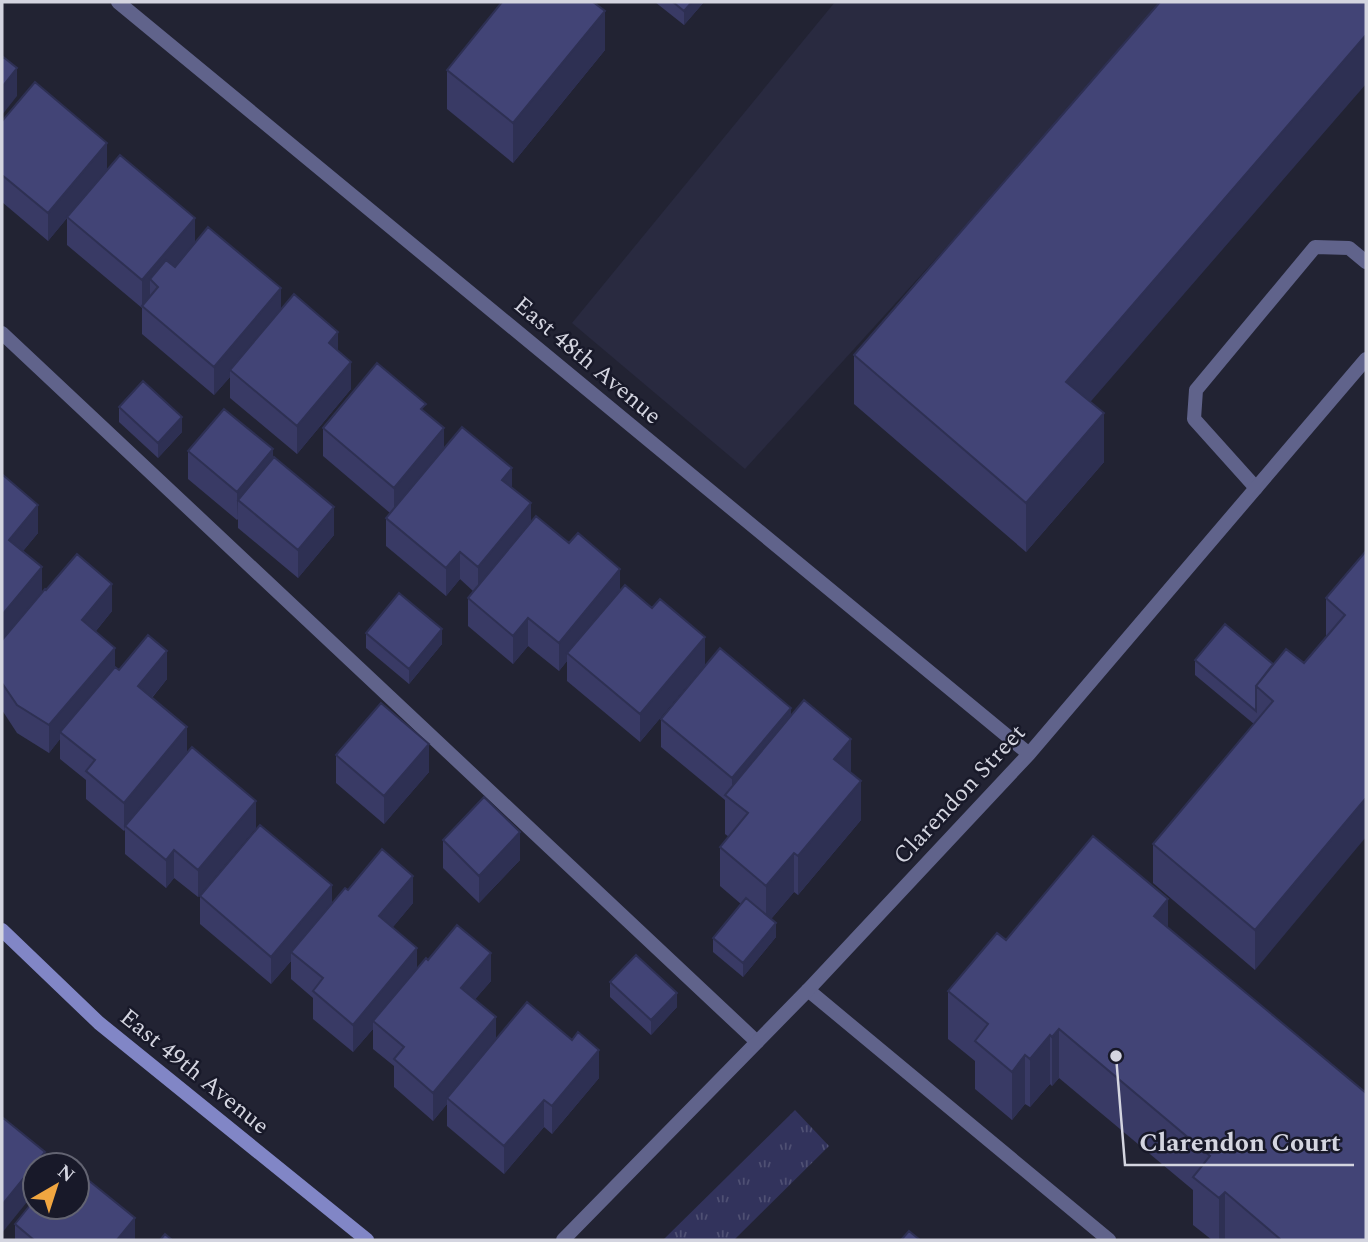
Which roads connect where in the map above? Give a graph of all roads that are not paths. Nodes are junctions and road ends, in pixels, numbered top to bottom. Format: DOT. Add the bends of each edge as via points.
graph roads {
  1 [pos="118,2"];
  2 [pos="1366,262"];
  3 [pos="2,333"];
  4 [pos="1366,359"];
  5 [pos="1256,488"];
  6 [pos="1029,754"];
  7 [pos="2,930"];
  8 [pos="808,990"];
  9 [pos="757,1042"];
  10 [pos="367,1240"];
  11 [pos="563,1240"];
  12 [pos="1109,1240"];
  1 -- 6 [label="street, East 48th Avenue"];
  2 -- 5 [label="street" via="1349,248 1315,247 1196,390 1194,419"];
  3 -- 9 [label="street"];
  4 -- 5 [label="street, Clarendon Street"];
  5 -- 6 [label="street, Clarendon Street"];
  6 -- 8 [label="street, Clarendon Street"];
  7 -- 10 [label="street, East 49th Avenue" via="99,1023"];
  8 -- 9 [label="street, Clarendon Street"];
  8 -- 12 [label="street"];
  9 -- 11 [label="street, Clarendon Street"];
}
